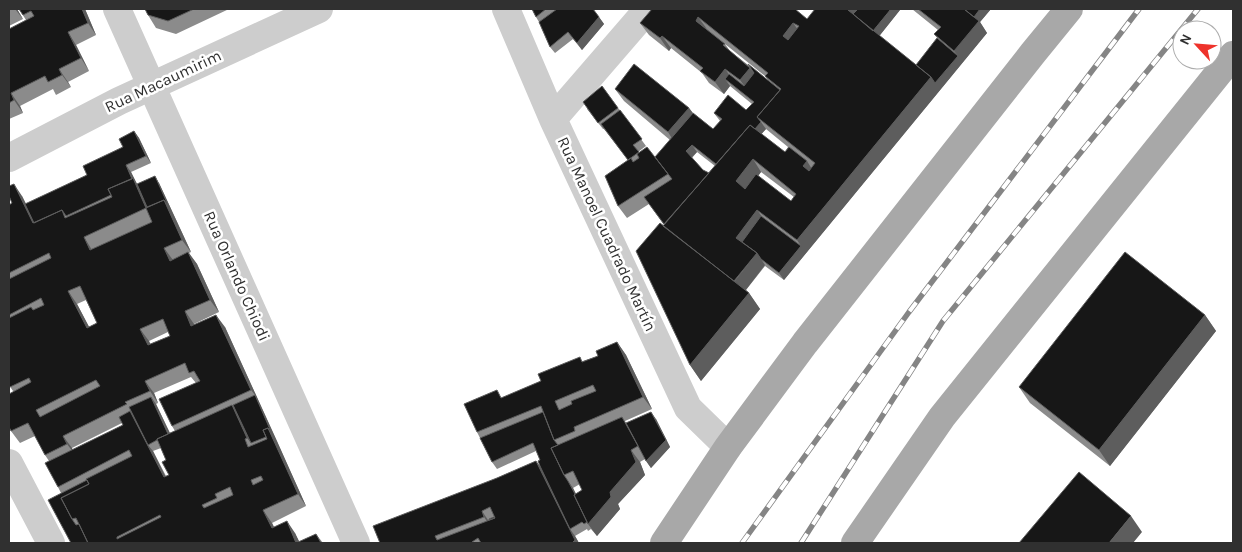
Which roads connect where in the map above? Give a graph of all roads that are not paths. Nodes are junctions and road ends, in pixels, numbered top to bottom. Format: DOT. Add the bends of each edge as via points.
graph roads {
  1 [pos="117,9"];
  2 [pos="319,9"];
  3 [pos="506,9"];
  4 [pos="648,9"];
  5 [pos="1069,9"];
  6 [pos="1233,55"];
  7 [pos="152,86"];
  8 [pos="553,119"];
  9 [pos="9,158"];
  10 [pos="728,447"];
  11 [pos="9,463"];
  12 [pos="51,543"];
  13 [pos="356,543"];
  14 [pos="664,543"];
  15 [pos="855,543"];
  1 -- 7 [label="street, Rua Orlando Chiodi"];
  2 -- 7 [label="street, Rua Macaumirim"];
  3 -- 8 [label="street, Rua Manoel Cuadrado Martín"];
  4 -- 8 [label="street"];
  5 -- 10 [label="main road" via="824,319"];
  6 -- 15 [label="main road" via="942,417"];
  7 -- 9 [label="street, Rua Macaumirim"];
  7 -- 13 [label="street, Rua Orlando Chiodi"];
  8 -- 10 [label="street, Rua Manoel Cuadrado Martín" via="688,408"];
  10 -- 14 [label="main road"];
  11 -- 12 [label="street"];
}
